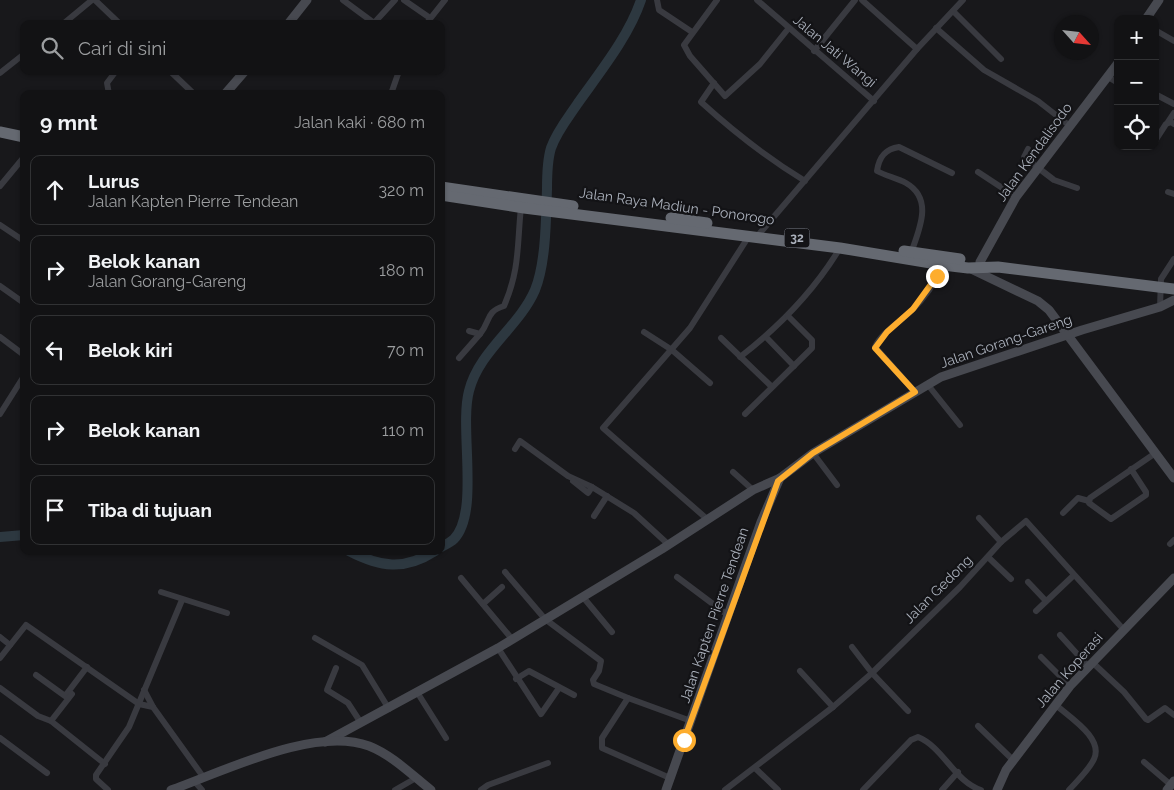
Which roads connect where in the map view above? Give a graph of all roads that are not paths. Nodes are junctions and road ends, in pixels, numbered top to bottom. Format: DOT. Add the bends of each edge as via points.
graph roads {
  1 [pos="94,0"];
  2 [pos="308,0"];
  3 [pos="343,0"];
  4 [pos="395,0"];
  5 [pos="404,0"];
  6 [pos="445,0"];
  7 [pos="656,0"];
  8 [pos="717,0"];
  9 [pos="757,0"];
  10 [pos="855,0"];
  11 [pos="862,0"];
  12 [pos="963,0"];
  13 [pos="1157,1"];
  14 [pos="953,11"];
  15 [pos="1148,15"];
  16 [pos="68,20"];
  17 [pos="116,20"];
  18 [pos="291,20"];
  19 [pos="370,20"];
  20 [pos="377,20"];
  21 [pos="427,20"];
  22 [pos="429,20"];
  23 [pos="788,28"];
  24 [pos="936,28"];
  25 [pos="692,32"];
  26 [pos="1159,32"];
  27 [pos="1174,41"];
  28 [pos="917,49"];
  29 [pos="814,51"];
  30 [pos="20,57"];
  31 [pos="1001,58"];
  32 [pos="1114,69"];
  33 [pos="0,73"];
  34 [pos="113,75"];
  35 [pos="174,75"];
  36 [pos="242,75"];
  37 [pos="398,75"];
  38 [pos="1108,77"];
  39 [pos="1114,81"];
  40 [pos="714,83"];
  41 [pos="108,90"];
  42 [pos="190,90"];
  43 [pos="228,90"];
  44 [pos="392,90"];
  45 [pos="1159,96"];
  46 [pos="874,101"];
  47 [pos="1174,104"];
  48 [pos="1174,113"];
  49 [pos="1171,123"];
  50 [pos="1070,126"];
  51 [pos="20,130"];
  52 [pos="1,132"];
  53 [pos="20,136"];
  54 [pos="1159,136"];
  55 [pos="1028,149"];
  56 [pos="20,162"];
  57 [pos="1039,168"];
  58 [pos="978,172"];
  59 [pos="952,173"];
  60 [pos="804,181"];
  61 [pos="0,186"];
  62 [pos="445,188"];
  63 [pos="1078,188"];
  64 [pos="445,194"];
  65 [pos="473,195"];
  66 [pos="1016,197"];
  67 [pos="523,209"];
  68 [pos="0,225"];
  69 [pos="755,235"];
  70 [pos="20,238"];
  71 [pos="840,248"];
  72 [pos="911,256"];
  73 [pos="1174,259"];
  74 [pos="980,262"];
  75 [pos="943,265"];
  76 [pos="998,266"];
  77 [pos="968,268"];
  78 [pos="0,286"];
  79 [pos="1159,287"];
  80 [pos="1174,289"];
  81 [pos="20,300"];
  82 [pos="1174,300"];
  83 [pos="1160,307"];
  84 [pos="788,316"];
  85 [pos="469,331"];
  86 [pos="644,332"];
  87 [pos="480,334"];
  88 [pos="1068,335"];
  89 [pos="0,337"];
  90 [pos="766,337"];
  91 [pos="721,338"];
  92 [pos="672,350"];
  93 [pos="20,352"];
  94 [pos="740,357"];
  95 [pos="459,358"];
  96 [pos="794,366"];
  97 [pos="20,382"];
  98 [pos="710,383"];
  99 [pos="928,385"];
  100 [pos="772,387"];
  101 [pos="915,392"];
  102 [pos="0,414"];
  103 [pos="745,414"];
  104 [pos="960,425"];
  105 [pos="515,449"];
  106 [pos="813,453"];
  107 [pos="1154,454"];
  108 [pos="1131,469"];
  109 [pos="733,472"];
  110 [pos="780,478"];
  111 [pos="1174,478"];
  112 [pos="837,485"];
  113 [pos="753,490"];
  114 [pos="607,496"];
  115 [pos="1089,501"];
  116 [pos="1063,513"];
  117 [pos="594,516"];
  118 [pos="979,518"];
  119 [pos="707,519"];
  120 [pos="1001,542"];
  121 [pos="669,545"];
  122 [pos="988,557"];
  123 [pos="505,572"];
  124 [pos="1074,575"];
  125 [pos="677,577"];
  126 [pos="461,578"];
  127 [pos="1174,578"];
  128 [pos="1012,579"];
  129 [pos="1028,582"];
  130 [pos="502,587"];
  131 [pos="161,592"];
  132 [pos="583,596"];
  133 [pos="182,600"];
  134 [pos="1046,601"];
  135 [pos="483,604"];
  136 [pos="1036,611"];
  137 [pos="227,613"];
  138 [pos="729,616"];
  139 [pos="545,619"];
  140 [pos="1124,630"];
  141 [pos="612,632"];
  142 [pos="1060,635"];
  143 [pos="0,637"];
  144 [pos="315,638"];
  145 [pos="512,639"];
  146 [pos="10,645"];
  147 [pos="498,648"];
  148 [pos="852,648"];
  149 [pos="1041,657"];
  150 [pos="0,658"];
  151 [pos="1090,664"];
  152 [pos="88,668"];
  153 [pos="336,668"];
  154 [pos="800,671"];
  155 [pos="872,673"];
  156 [pos="36,675"];
  157 [pos="516,679"];
  158 [pos="1070,686"];
  159 [pos="0,688"];
  160 [pos="559,688"];
  161 [pos="144,690"];
  162 [pos="417,692"];
  163 [pos="574,695"];
  164 [pos="628,698"];
  165 [pos="139,704"];
  166 [pos="1056,705"];
  167 [pos="153,707"];
  168 [pos="833,707"];
  169 [pos="389,709"];
  170 [pos="908,711"];
  171 [pos="1174,715"];
  172 [pos="51,721"];
  173 [pos="691,721"];
  174 [pos="360,722"];
  175 [pos="978,726"];
  176 [pos="0,738"];
  177 [pos="446,738"];
  178 [pos="325,742"];
  179 [pos="1013,760"];
  180 [pos="1144,762"];
  181 [pos="548,763"];
  182 [pos="104,764"];
  183 [pos="755,768"];
  184 [pos="958,772"];
  185 [pos="47,773"];
  186 [pos="204,778"];
  187 [pos="416,778"];
  188 [pos="670,778"];
  189 [pos="195,782"];
  190 [pos="1170,786"];
  191 [pos="108,790"];
  192 [pos="171,790"];
  193 [pos="202,790"];
  194 [pos="396,790"];
  195 [pos="431,790"];
  196 [pos="480,790"];
  197 [pos="666,790"];
  198 [pos="726,790"];
  199 [pos="778,790"];
  200 [pos="863,790"];
  201 [pos="942,790"];
  202 [pos="981,790"];
  203 [pos="997,790"];
  204 [pos="1069,790"];
  1 -- 16 [label="street"];
  1 -- 17 [label="street"];
  2 -- 18 [label="street"];
  3 -- 19 [label="street"];
  4 -- 20 [label="street"];
  5 -- 21 [label="street"];
  6 -- 22 [label="street"];
  7 -- 25 [label="street" via="659,10"];
  8 -- 25 [label="street"];
  9 -- 23 [label="street, Jalan Jati Wangi"];
  10 -- 29 [label="street"];
  11 -- 28 [label="street"];
  12 -- 14 [label="street"];
  13 -- 15 [label="street"];
  14 -- 24 [label="street"];
  14 -- 31 [label="street"];
  23 -- 29 [label="street, Jalan Jati Wangi"];
  23 -- 40 [label="street" via="760,64 725,96"];
  24 -- 28 [label="street"];
  24 -- 50 [label="street" via="984,70 1038,101"];
  25 -- 40 [label="street" via="685,48"];
  26 -- 27 [label="street"];
  28 -- 46 [label="street"];
  29 -- 46 [label="street, Jalan Jati Wangi"];
  30 -- 33 [label="street"];
  32 -- 38 [label="street, Jalan Kendalisodo"];
  34 -- 41 [label="street" via="107,83"];
  35 -- 42 [label="street"];
  36 -- 43 [label="street"];
  37 -- 44 [label="street"];
  38 -- 39 [label="street"];
  38 -- 50 [label="street, Jalan Kendalisodo"];
  40 -- 60 [label="street" via="700,102 735,133"];
  45 -- 47 [label="street"];
  46 -- 60 [label="street"];
  48 -- 49 [label="street"];
  49 -- 54 [label="street"];
  50 -- 57 [label="street, Jalan Kendalisodo"];
  51 -- 52 [label="highway"];
  52 -- 53 [label="highway"];
  55 -- 57 [label="street" via="1024,157"];
  56 -- 61 [label="street"];
  57 -- 63 [label="street" via="1058,182"];
  57 -- 66 [label="street, Jalan Kendalisodo"];
  58 -- 66 [label="street"];
  59 -- 72 [label="street" via="899,147 886,152 880,161 877,171 912,187 922,202 924,212"];
  60 -- 69 [label="street"];
  62 -- 65 [label="highway, Jalan Raya Madiun - Ponorogo / 32"];
  64 -- 65 [label="highway, Jalan Raya Madiun - Ponorogo / 32"];
  65 -- 67 [label="highway, Jalan Raya Madiun - Ponorogo / 32"];
  66 -- 74 [label="street, Jalan Kendalisodo"];
  67 -- 69 [label="highway, Jalan Raya Madiun - Ponorogo / 32" via="596,212"];
  67 -- 87 [label="street" via="519,256 511,290 504,306 489,314"];
  68 -- 70 [label="street"];
  69 -- 71 [label="highway, Jalan Raya Madiun - Ponorogo / 32"];
  69 -- 72 [label="highway, Jalan Raya Madiun - Ponorogo / 32"];
  69 -- 92 [label="street"];
  71 -- 72 [label="highway, Jalan Raya Madiun - Ponorogo / 32"];
  71 -- 84 [label="street" via="821,279"];
  72 -- 74 [label="highway, Jalan Raya Madiun - Ponorogo / 32"];
  72 -- 75 [label="highway, Jalan Raya Madiun - Ponorogo / 32"];
  73 -- 79 [label="street"];
  74 -- 76 [label="highway, Jalan Raya Madiun - Ponorogo / 32"];
  75 -- 77 [label="highway, Jalan Raya Madiun - Ponorogo / 32"];
  75 -- 101 [label="street" via="913,309 887,332 875,348"];
  76 -- 77 [label="highway, Jalan Raya Madiun - Ponorogo / 32"];
  76 -- 79 [label="highway, Jalan Raya Madiun - Ponorogo / 32"];
  77 -- 88 [label="street" via="1038,301 1056,317"];
  78 -- 81 [label="street"];
  79 -- 80 [label="highway, Jalan Raya Madiun - Ponorogo / 32"];
  79 -- 83 [label="street"];
  82 -- 83 [label="street, Jalan Gorang-Gareng"];
  83 -- 88 [label="street, Jalan Gorang-Gareng"];
  84 -- 90 [label="street"];
  84 -- 96 [label="street" via="813,344"];
  85 -- 87 [label="street"];
  86 -- 92 [label="street"];
  87 -- 95 [label="street"];
  88 -- 99 [label="street, Jalan Gorang-Gareng" via="954,371"];
  88 -- 107 [label="street"];
  89 -- 93 [label="street"];
  90 -- 94 [label="street"];
  90 -- 96 [label="street"];
  91 -- 94 [label="street"];
  92 -- 98 [label="street"];
  92 -- 119 [label="street" via="603,429"];
  94 -- 100 [label="street"];
  96 -- 100 [label="street"];
  97 -- 102 [label="street"];
  99 -- 101 [label="street, Jalan Gorang-Gareng"];
  99 -- 104 [label="street"];
  100 -- 103 [label="street"];
  101 -- 106 [label="street, Jalan Gorang-Gareng"];
  105 -- 114 [label="street" via="520,442 588,493 592,487"];
  106 -- 110 [label="street, Jalan Gorang-Gareng"];
  106 -- 112 [label="street"];
  107 -- 108 [label="street"];
  107 -- 111 [label="street"];
  108 -- 115 [label="street"];
  108 -- 115 [label="street" via="1146,495 1112,519"];
  109 -- 113 [label="street"];
  110 -- 113 [label="street, Jalan Gorang-Gareng"];
  110 -- 138 [label="street, Jalan Kapten Pierre Tendean"];
  113 -- 119 [label="street, Jalan Gorang-Gareng"];
  114 -- 117 [label="street"];
  114 -- 121 [label="street" via="634,513"];
  115 -- 116 [label="street" via="1078,498"];
  118 -- 120 [label="street"];
  119 -- 121 [label="street, Jalan Gorang-Gareng"];
  120 -- 122 [label="street, Jalan Gedong"];
  120 -- 124 [label="street, Jalan Gedong" via="1026,521"];
  121 -- 132 [label="street, Jalan Gorang-Gareng"];
  122 -- 128 [label="street"];
  122 -- 155 [label="street, Jalan Gedong"];
  123 -- 139 [label="street"];
  124 -- 134 [label="street"];
  124 -- 140 [label="street, Jalan Gedong"];
  125 -- 138 [label="street"];
  126 -- 135 [label="street"];
  127 -- 140 [label="street, Jalan Koperasi"];
  129 -- 134 [label="street"];
  130 -- 135 [label="street"];
  131 -- 133 [label="street"];
  132 -- 139 [label="street, Jalan Gorang-Gareng"];
  132 -- 141 [label="street"];
  133 -- 137 [label="street"];
  133 -- 161 [label="street"];
  134 -- 136 [label="street"];
  135 -- 145 [label="street"];
  138 -- 173 [label="street, Jalan Kapten Pierre Tendean"];
  139 -- 145 [label="street, Jalan Gorang-Gareng"];
  139 -- 164 [label="street" via="601,661 594,684"];
  140 -- 151 [label="street, Jalan Koperasi"];
  142 -- 151 [label="street"];
  143 -- 146 [label="street"];
  144 -- 169 [label="street" via="362,665"];
  145 -- 147 [label="street, Jalan Gorang-Gareng"];
  146 -- 150 [label="street"];
  146 -- 152 [label="street" via="26,625"];
  147 -- 157 [label="street"];
  147 -- 162 [label="street, Jalan Gorang-Gareng"];
  148 -- 155 [label="street"];
  149 -- 158 [label="street"];
  151 -- 158 [label="street, Jalan Koperasi"];
  151 -- 171 [label="street" via="1124,692 1146,719 1165,708"];
  152 -- 156 [label="street" via="65,696"];
  152 -- 165 [label="street"];
  152 -- 172 [label="street"];
  153 -- 174 [label="street" via="327,690 348,703"];
  154 -- 168 [label="street"];
  155 -- 168 [label="street, Jalan Gedong"];
  155 -- 170 [label="street"];
  157 -- 160 [label="street" via="529,671"];
  157 -- 160 [label="street" via="541,714"];
  158 -- 166 [label="street, Jalan Koperasi"];
  159 -- 172 [label="street" via="38,716"];
  160 -- 163 [label="street"];
  161 -- 165 [label="street"];
  161 -- 167 [label="street"];
  162 -- 169 [label="street, Jalan Gorang-Gareng"];
  162 -- 177 [label="street"];
  164 -- 173 [label="street"];
  164 -- 188 [label="street" via="600,745"];
  165 -- 167 [label="street"];
  165 -- 182 [label="street" via="123,737"];
  166 -- 179 [label="street, Jalan Koperasi"];
  166 -- 204 [label="street" via="1092,738 1096,748 1093,761"];
  167 -- 186 [label="street"];
  168 -- 183 [label="street, Jalan Gedong"];
  169 -- 174 [label="street, Jalan Gorang-Gareng"];
  172 -- 182 [label="street"];
  173 -- 188 [label="street, Jalan Kapten Pierre Tendean"];
  174 -- 178 [label="street, Jalan Gorang-Gareng"];
  175 -- 179 [label="street"];
  176 -- 185 [label="street"];
  178 -- 186 [label="street" via="293,746"];
  178 -- 187 [label="street" via="366,745"];
  179 -- 203 [label="street, Jalan Koperasi"];
  180 -- 190 [label="street"];
  181 -- 196 [label="street"];
  182 -- 191 [label="street" via="96,777"];
  183 -- 198 [label="street, Jalan Gedong"];
  183 -- 199 [label="street"];
  184 -- 200 [label="street" via="916,737"];
  184 -- 201 [label="street"];
  184 -- 202 [label="street"];
  186 -- 189 [label="street"];
  187 -- 194 [label="street"];
  187 -- 195 [label="street"];
  188 -- 197 [label="street, Jalan Kapten Pierre Tendean"];
  189 -- 192 [label="street"];
  189 -- 193 [label="street"];
}
